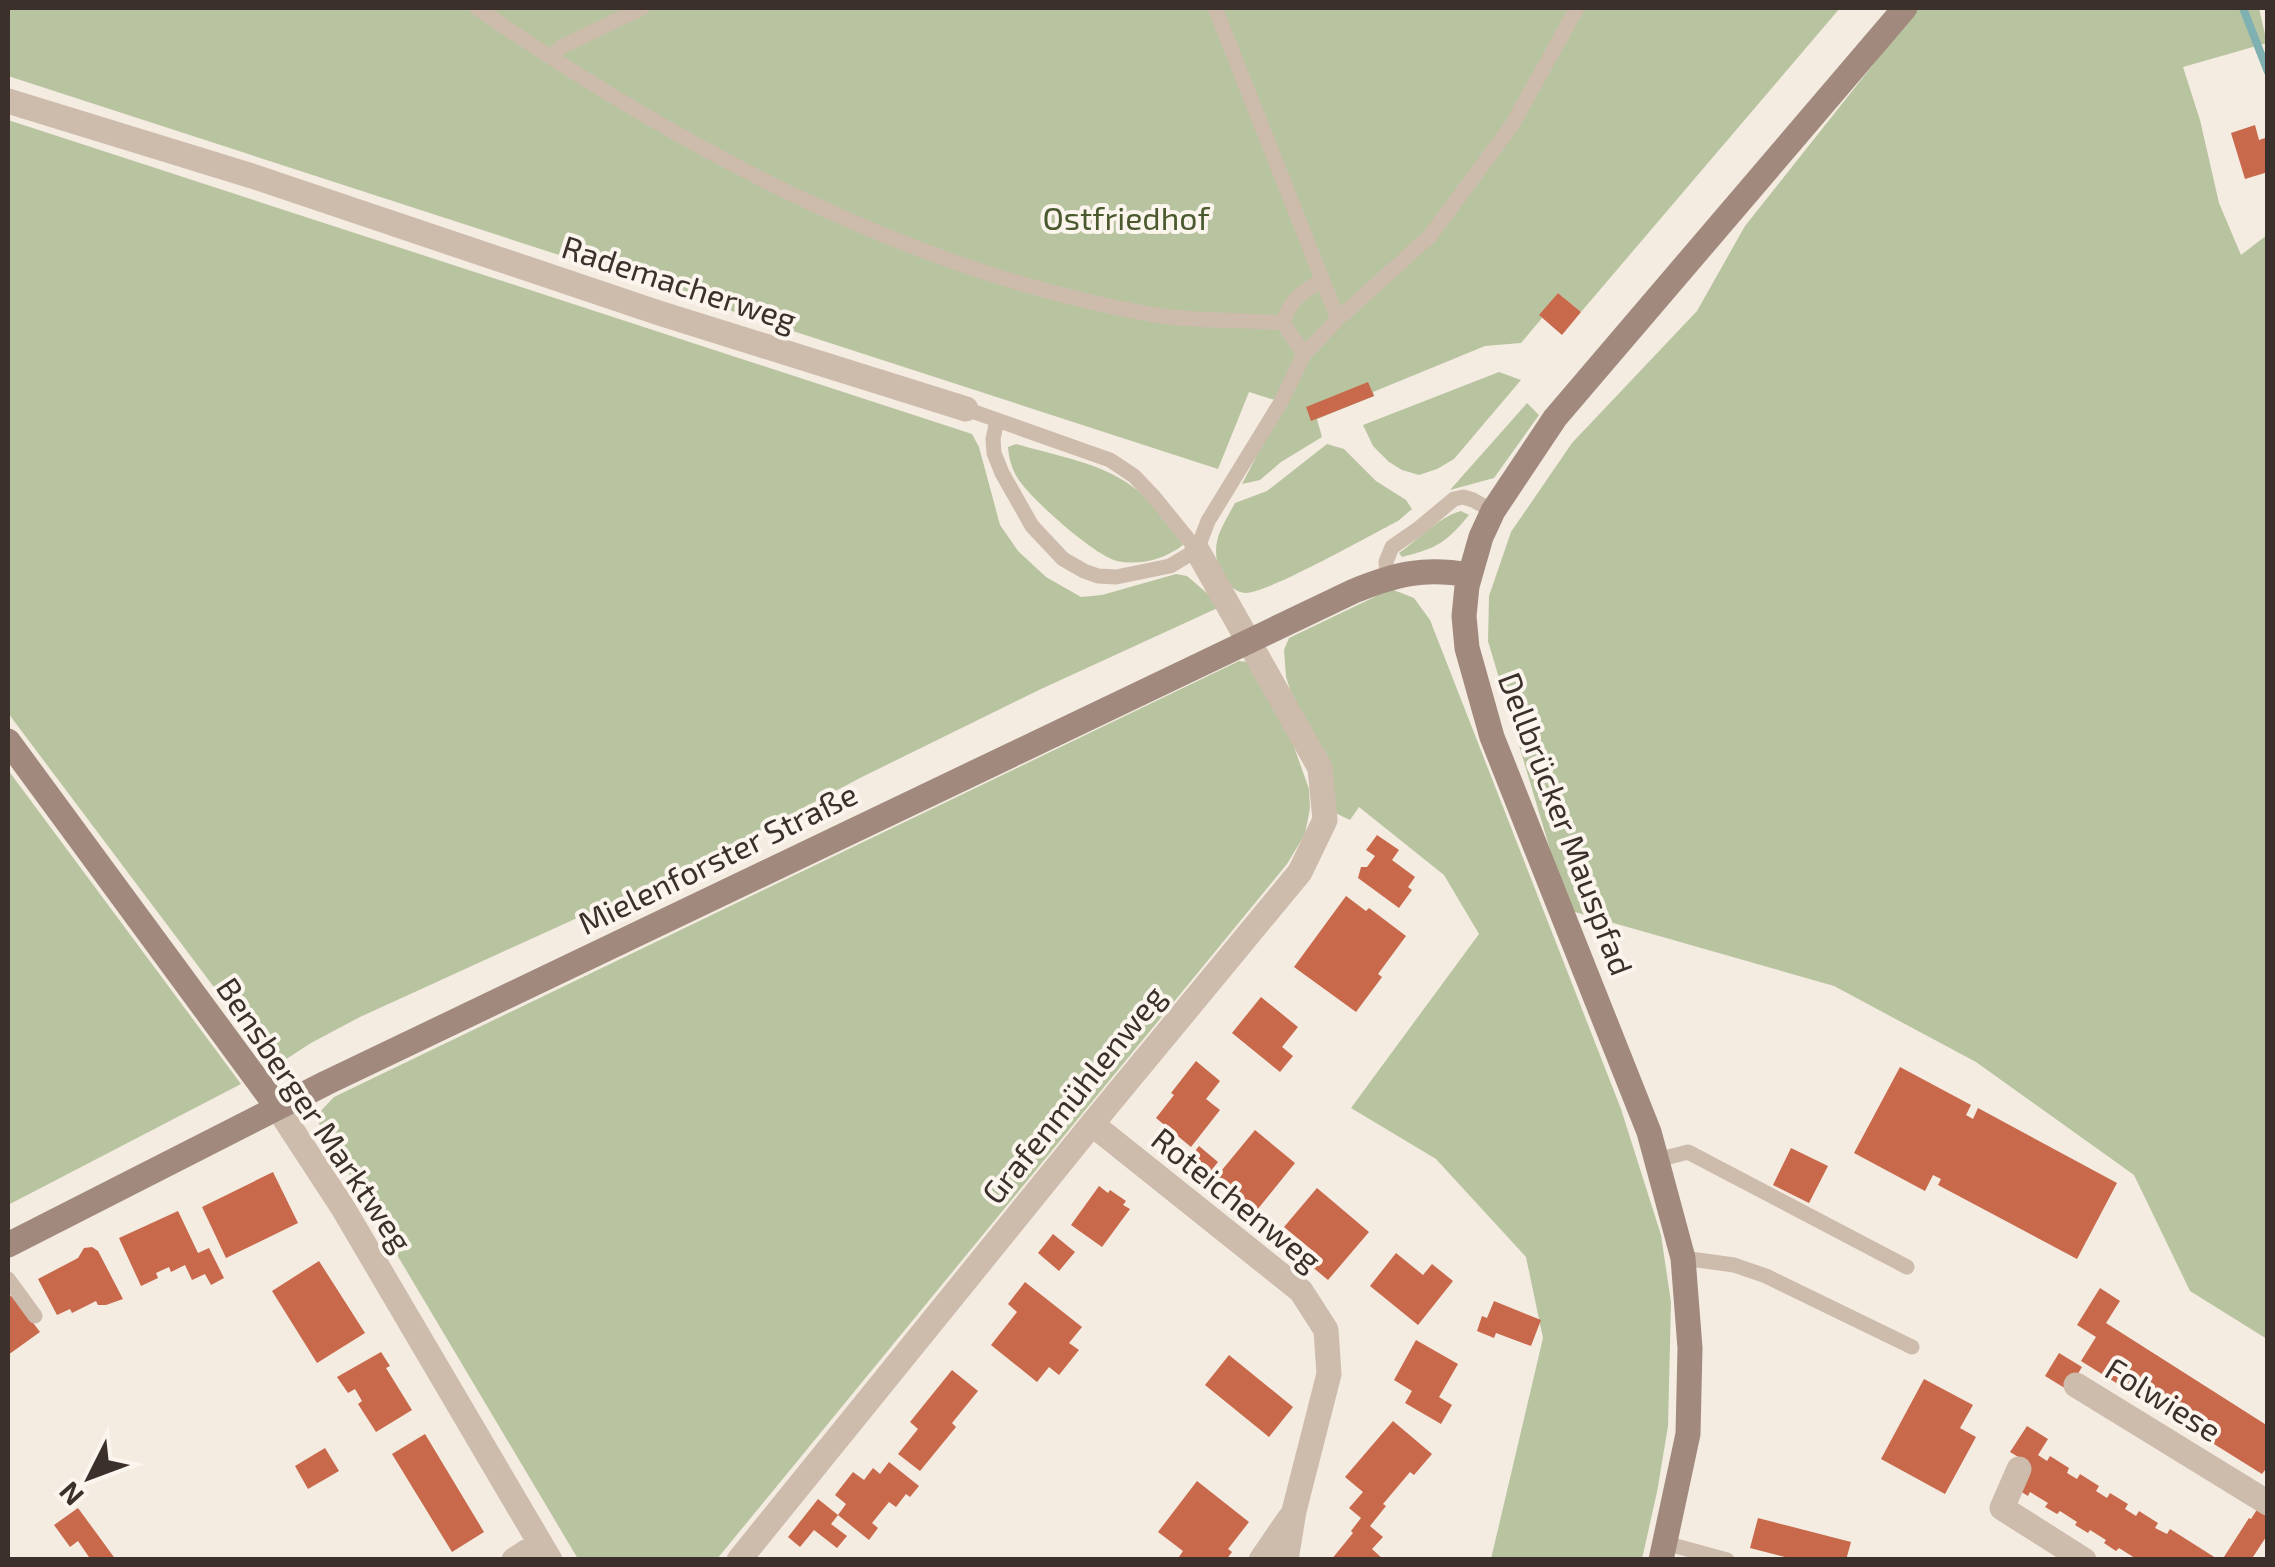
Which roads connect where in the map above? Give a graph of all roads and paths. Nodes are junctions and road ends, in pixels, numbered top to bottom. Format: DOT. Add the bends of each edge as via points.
graph roads {
  1 [pos="477,8"];
  2 [pos="642,8"];
  3 [pos="1214,8"];
  4 [pos="1577,8"];
  5 [pos="1905,8"];
  6 [pos="551,56"];
  7 [pos="8,101"];
  8 [pos="1322,280"];
  9 [pos="1338,319"];
  10 [pos="1283,324"];
  11 [pos="1304,354"];
  12 [pos="966,409"];
  13 [pos="997,420"];
  14 [pos="1493,512"];
  15 [pos="1197,550"];
  16 [pos="1469,575"];
  17 [pos="1387,578"];
  18 [pos="1250,641"];
  19 [pos="8,742"];
  20 [pos="277,1107"];
  21 [pos="1092,1124"];
  22 [pos="1657,1160"];
  23 [pos="8,1245"];
  24 [pos="1683,1258"];
  25 [pos="1907,1267"];
  26 [pos="8,1279"];
  27 [pos="35,1316"];
  28 [pos="1912,1346"];
  29 [pos="2076,1385"];
  30 [pos="2019,1469"];
  31 [pos="2268,1503"];
  32 [pos="1294,1511"];
  33 [pos="545,1551"];
  34 [pos="1663,1551"];
  35 [pos="514,1560"];
  36 [pos="739,1560"];
  37 [pos="1261,1560"];
  38 [pos="1286,1560"];
  39 [pos="1727,1560"];
  40 [pos="2084,1560"];
  1 -- 6 [label="lane"];
  2 -- 6 [label="lane"];
  3 -- 8 [label="lane"];
  4 -- 9 [label="lane" via="1512,125 1430,236"];
  5 -- 14 [label="street, Dellbrücker Mauspfad" via="1555,418"];
  6 -- 10 [label="lane" via="706,152 922,249 1012,280 1158,316"];
  7 -- 12 [label="street, Rademacherweg"];
  8 -- 9 [label="lane"];
  8 -- 10 [label="lane" via="1288,304"];
  9 -- 11 [label="lane"];
  10 -- 11 [label="lane"];
  11 -- 15 [label="lane"];
  12 -- 13 [label="lane, Rademacherweg"];
  13 -- 15 [label="lane, Rademacherweg" via="1110,460 1154,496"];
  13 -- 15 [label="lane" via="994,454 1002,474 1032,526 1063,559 1084,572 1116,577 1170,566"];
  14 -- 16 [label="street, Dellbrücker Mauspfad"];
  14 -- 17 [label="lane" via="1462,497 1448,503 1392,547"];
  15 -- 18 [label="street, Rademacherweg"];
  16 -- 17 [label="street, Mielenforster Straße" via="1441,570"];
  16 -- 22 [label="street, Dellbrücker Mauspfad" via="1467,648 1492,736"];
  17 -- 18 [label="street, Mielenforster Straße"];
  18 -- 20 [label="street, Mielenforster Straße"];
  18 -- 21 [label="street, Grafenmühlenweg" via="1320,768 1325,820 1300,872"];
  19 -- 20 [label="street, Bensberger Marktweg"];
  20 -- 23 [label="street, Mielenforster Straße"];
  20 -- 33 [label="street, Bensberger Marktweg"];
  21 -- 32 [label="street, Roteichenweg" via="1301,1291 1326,1330 1329,1374"];
  21 -- 36 [label="street, Grafenmühlenweg"];
  22 -- 24 [label="street, Dellbrücker Mauspfad"];
  22 -- 25 [label="lane" via="1688,1152"];
  24 -- 28 [label="lane" via="1766,1276"];
  24 -- 34 [label="street, Dellbrücker Mauspfad" via="1688,1434"];
  26 -- 27 [label="lane"];
  29 -- 31 [label="street, Folwiese"];
  30 -- 40 [label="street" via="2002,1508"];
  32 -- 37 [label="street, Roteichenweg"];
  32 -- 38 [label="street, Roteichenweg"];
  33 -- 35 [label="street, Bensberger Marktweg"];
  34 -- 39 [label="lane"];
}
